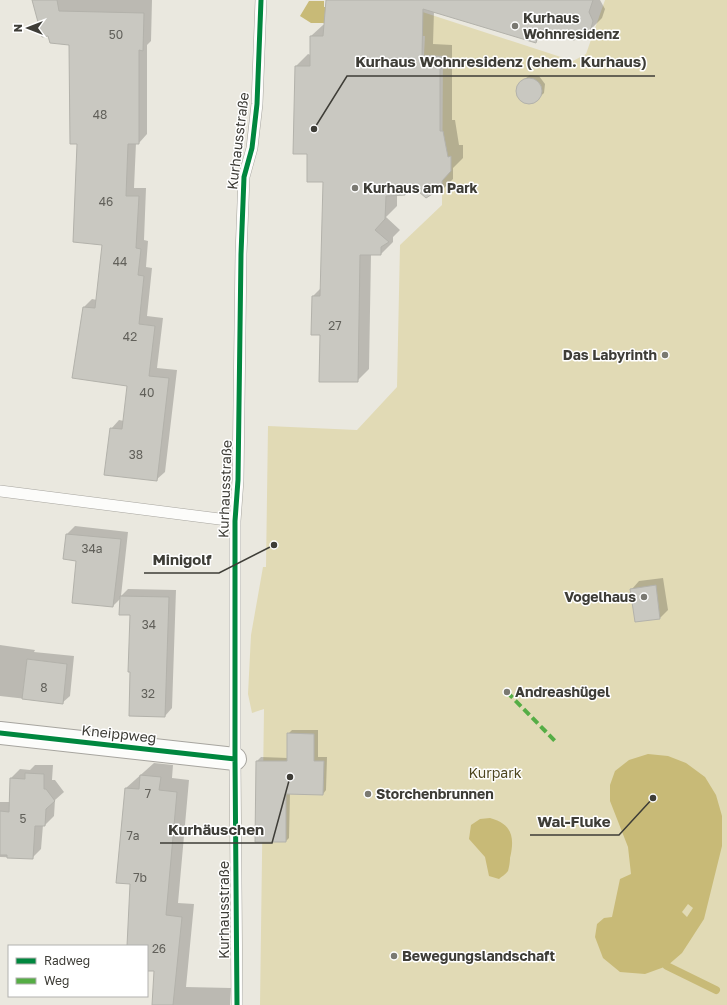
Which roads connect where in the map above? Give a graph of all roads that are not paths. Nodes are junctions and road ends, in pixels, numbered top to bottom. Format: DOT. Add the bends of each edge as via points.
graph roads {
  1 [pos="261,0"];
  2 [pos="0,491"];
  3 [pos="235,521"];
  4 [pos="0,733"];
  5 [pos="235,759"];
  6 [pos="237,1005"];
  1 -- 3 [label="lane, Kurhausstraße" via="257,104 252,148 244,177"];
  2 -- 3 [label="lane"];
  3 -- 5 [label="lane, Kurhausstraße"];
  4 -- 5 [label="street, Kneippweg"];
  5 -- 6 [label="lane, Kurhausstraße"];
}
